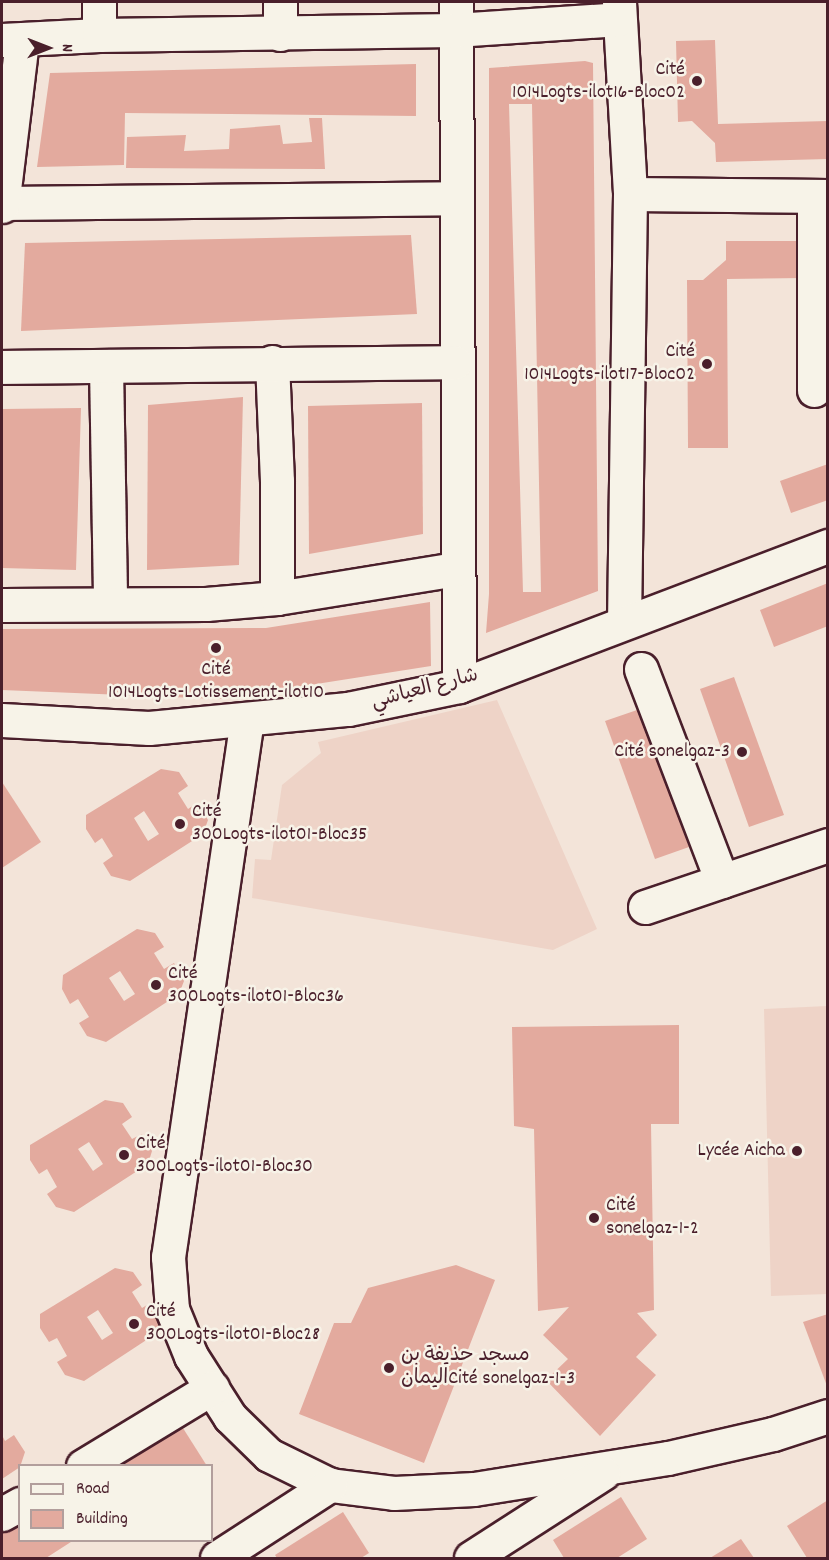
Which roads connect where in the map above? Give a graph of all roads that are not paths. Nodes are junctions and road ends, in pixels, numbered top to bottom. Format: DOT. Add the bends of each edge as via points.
graph roads {
  1 [pos="99,2"];
  2 [pos="280,2"];
  3 [pos="619,10"];
  4 [pos="455,16"];
  5 [pos="280,34"];
  6 [pos="99,35"];
  7 [pos="12,40"];
  8 [pos="630,194"];
  9 [pos="821,196"];
  10 [pos="455,198"];
  11 [pos="2,205"];
  12 [pos="272,362"];
  13 [pos="455,362"];
  14 [pos="106,366"];
  15 [pos="2,367"];
  16 [pos="814,390"];
  17 [pos="828,546"];
  18 [pos="457,569"];
  19 [pos="277,598"];
  20 [pos="110,604"];
  21 [pos="2,605"];
  22 [pos="624,622"];
  23 [pos="641,669"];
  24 [pos="459,686"];
  25 [pos="247,719"];
  26 [pos="2,720"];
  27 [pos="828,845"];
  28 [pos="722,881"];
  29 [pos="645,907"];
  30 [pos="212,1388"];
  31 [pos="828,1416"];
  32 [pos="86,1464"];
  33 [pos="613,1467"];
  34 [pos="330,1485"];
  35 [pos="18,1505"];
  36 [pos="2,1514"];
  37 [pos="217,1558"];
  38 [pos="471,1558"];
  1 -- 6 [label="street"];
  2 -- 5 [label="street"];
  3 -- 4 [label="street"];
  3 -- 8 [label="street"];
  4 -- 5 [label="street"];
  4 -- 10 [label="street"];
  5 -- 6 [label="street"];
  6 -- 7 [label="street"];
  7 -- 11 [label="street"];
  8 -- 9 [label="street"];
  8 -- 22 [label="street"];
  9 -- 16 [label="street"];
  10 -- 11 [label="street"];
  10 -- 13 [label="street"];
  12 -- 13 [label="street"];
  12 -- 14 [label="street"];
  12 -- 19 [label="street"];
  13 -- 18 [label="street"];
  14 -- 15 [label="street"];
  14 -- 20 [label="street"];
  17 -- 22 [label="street, شارع العياشي"];
  18 -- 19 [label="street"];
  18 -- 24 [label="street"];
  19 -- 20 [label="street" via="206,604"];
  20 -- 21 [label="street"];
  22 -- 24 [label="street, شارع العياشي"];
  23 -- 28 [label="street"];
  24 -- 25 [label="street, شارع العياشي" via="348,710"];
  25 -- 26 [label="street, شارع العياشي" via="149,728"];
  25 -- 30 [label="street" via="168,1257 172,1309 191,1356"];
  27 -- 28 [label="street"];
  28 -- 29 [label="street"];
  30 -- 32 [label="street"];
  30 -- 34 [label="street" via="230,1417 270,1455"];
  31 -- 33 [label="street" via="773,1434"];
  33 -- 34 [label="street" via="474,1489 394,1492"];
  33 -- 38 [label="street"];
  34 -- 37 [label="street"];
  35 -- 36 [label="street"];
}
